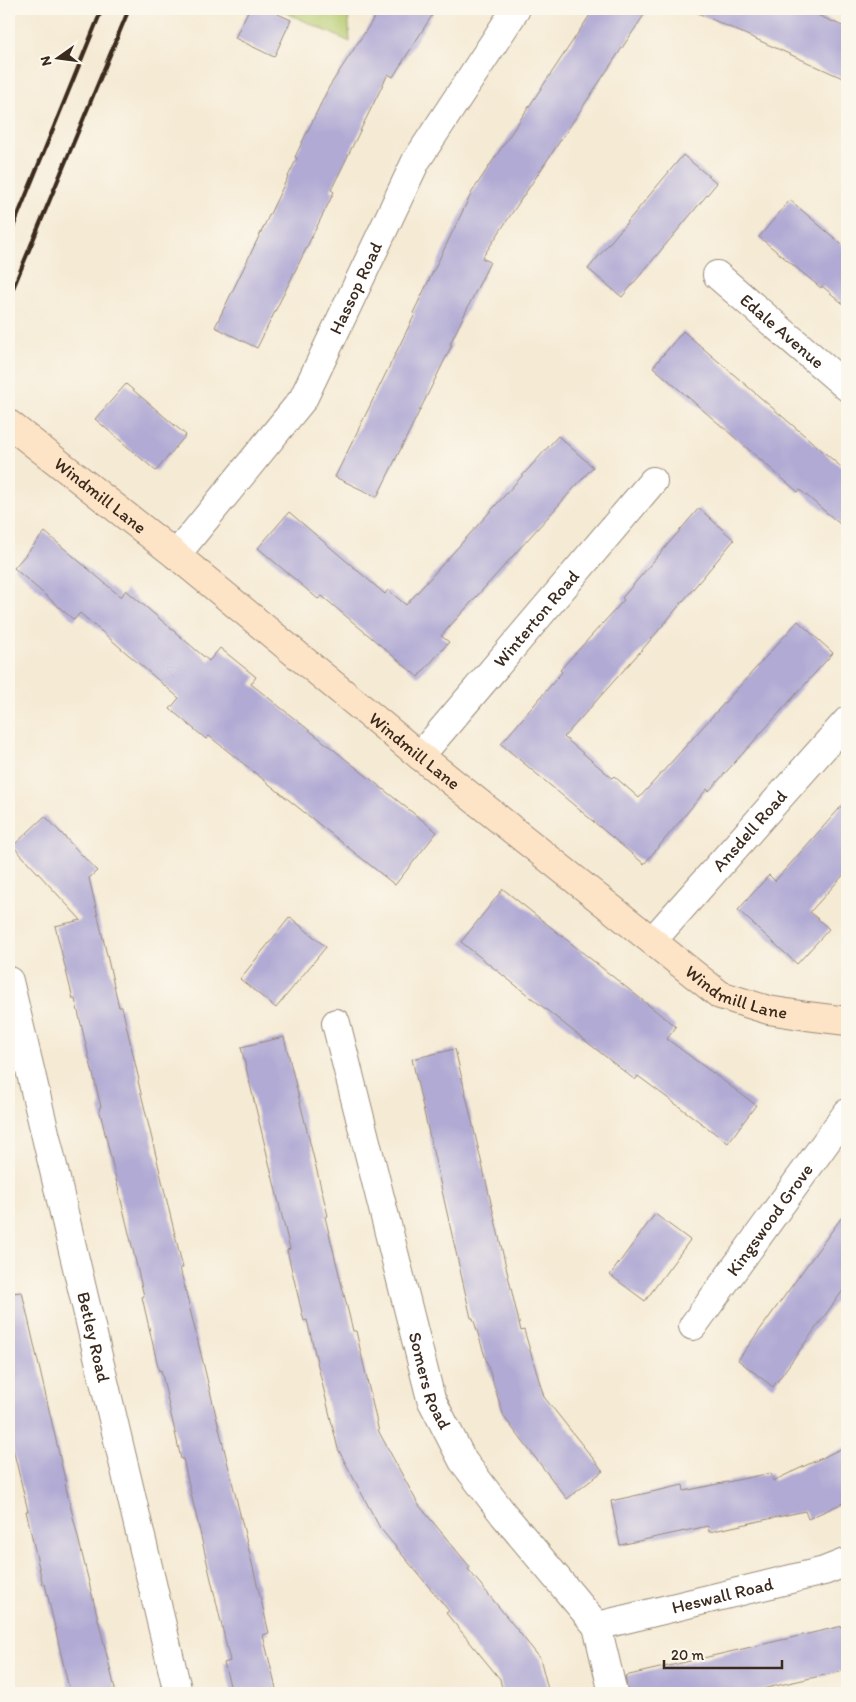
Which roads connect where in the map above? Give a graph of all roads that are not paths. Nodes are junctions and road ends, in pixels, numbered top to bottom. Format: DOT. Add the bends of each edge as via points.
graph roads {
  1 [pos="516,9"];
  2 [pos="717,275"];
  3 [pos="847,387"];
  4 [pos="9,424"];
  5 [pos="653,482"];
  6 [pos="176,555"];
  7 [pos="847,721"];
  8 [pos="420,756"];
  9 [pos="653,940"];
  10 [pos="9,981"];
  11 [pos="847,1021"];
  12 [pos="336,1023"];
  13 [pos="847,1113"];
  14 [pos="693,1326"];
  15 [pos="847,1562"];
  16 [pos="597,1626"];
  17 [pos="178,1693"];
  18 [pos="613,1693"];
  1 -- 6 [label="street, Hassop Road" via="416,161 303,399"];
  2 -- 3 [label="street, Edale Avenue"];
  4 -- 6 [label="street, Windmill Lane"];
  5 -- 8 [label="street, Winterton Road"];
  6 -- 8 [label="street, Windmill Lane"];
  7 -- 9 [label="street, Ansdell Road"];
  8 -- 9 [label="street, Windmill Lane"];
  9 -- 11 [label="street, Windmill Lane" via="720,995 768,1010"];
  10 -- 17 [label="street, Betley Road"];
  12 -- 16 [label="street, Somers Road" via="432,1399 462,1461"];
  13 -- 14 [label="street, Kingswood Grove"];
  15 -- 16 [label="street, Heswall Road" via="824,1571"];
  16 -- 18 [label="street, Somers Road"];
}
